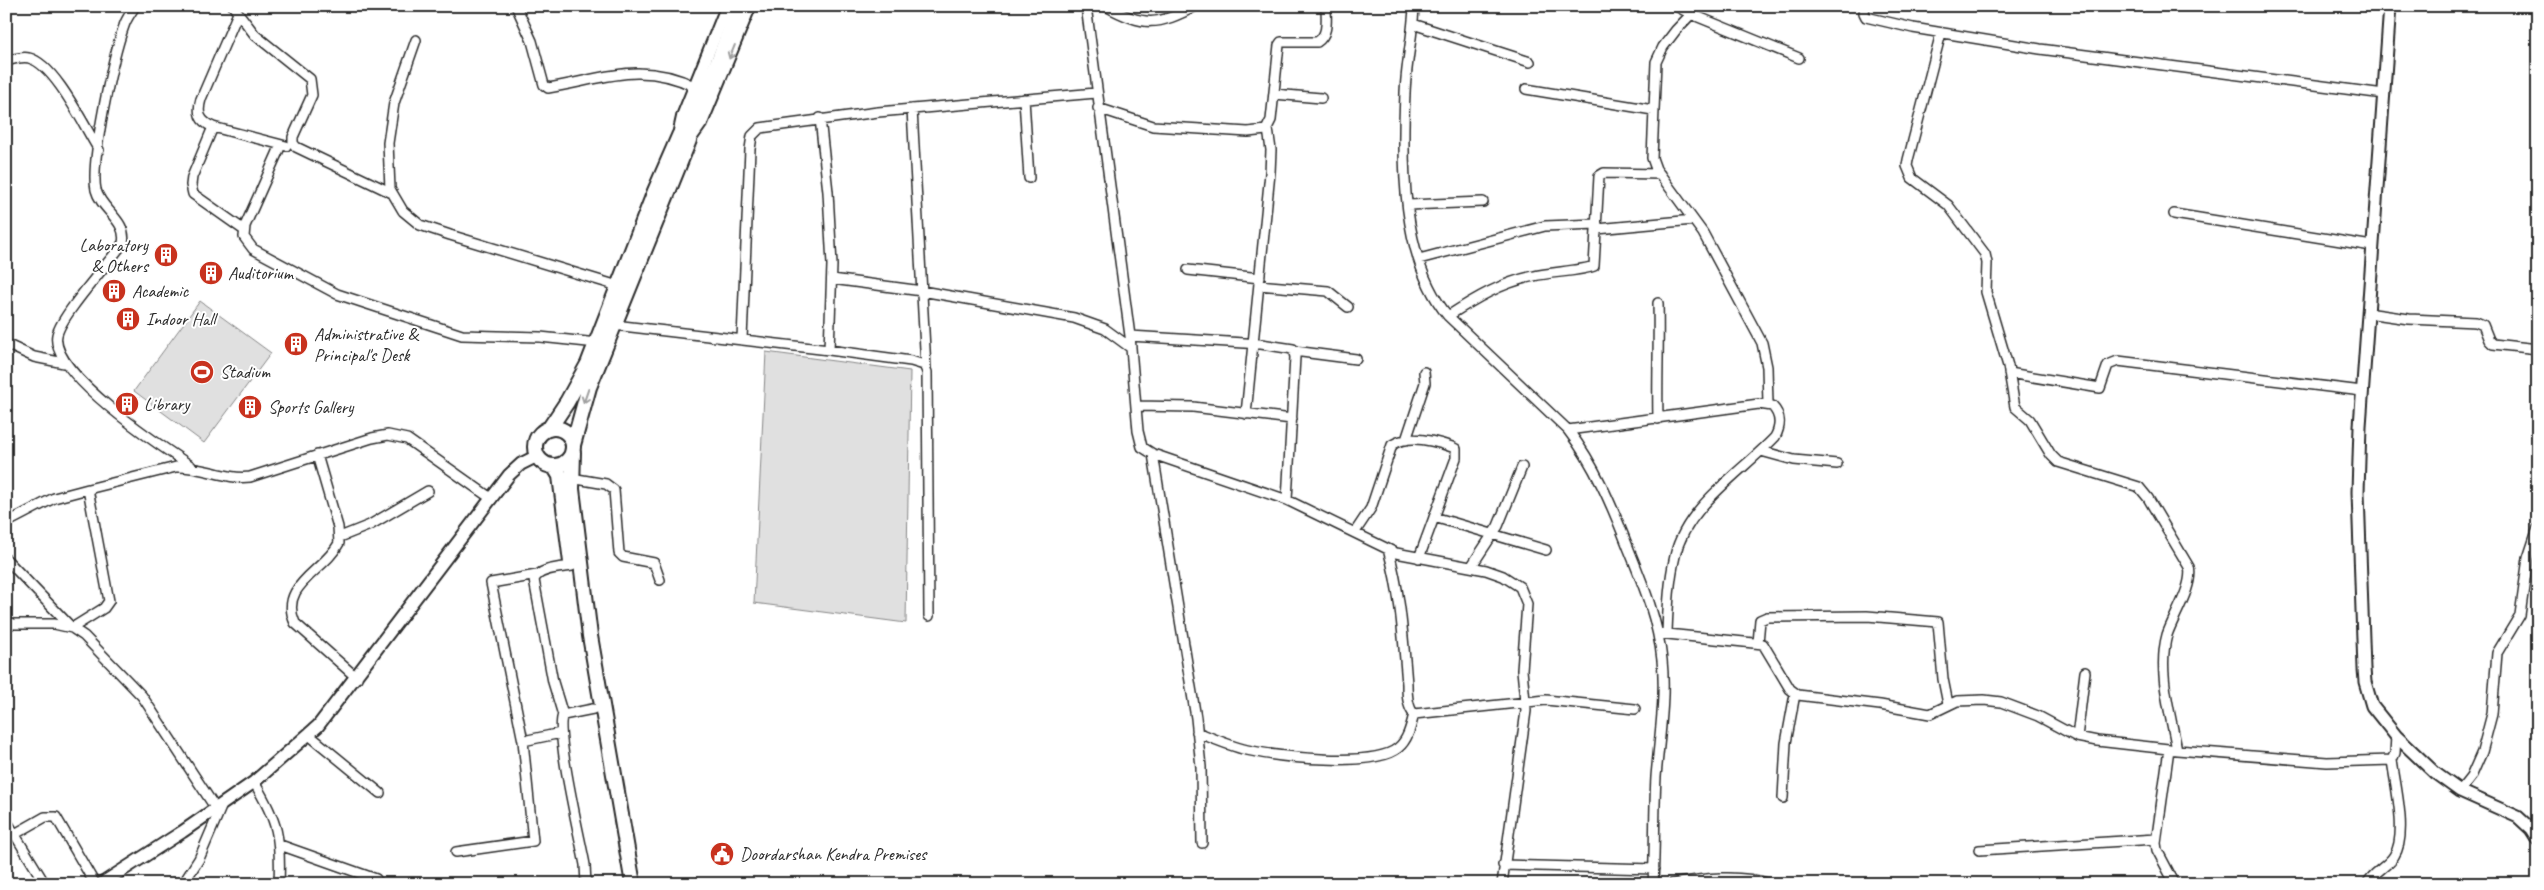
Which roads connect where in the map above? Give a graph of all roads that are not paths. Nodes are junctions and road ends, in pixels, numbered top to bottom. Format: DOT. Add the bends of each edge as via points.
graph roads {
  1 [pos="135,6"];
  2 [pos="516,6"];
  3 [pos="727,6"];
  4 [pos="738,6"];
  5 [pos="750,6"];
  6 [pos="1086,6"];
  7 [pos="1106,6"];
  8 [pos="1196,6"];
  9 [pos="1326,6"];
  10 [pos="1414,6"];
  11 [pos="1676,6"];
  12 [pos="1699,6"];
  13 [pos="1865,6"];
  14 [pos="2390,6"];
  15 [pos="235,10"];
  16 [pos="1691,14"];
  17 [pos="1413,24"];
  18 [pos="1941,33"];
  19 [pos="416,40"];
  20 [pos="1799,58"];
  21 [pos="6,61"];
  22 [pos="1530,62"];
  23 [pos="696,87"];
  24 [pos="1526,89"];
  25 [pos="1096,93"];
  26 [pos="1274,94"];
  27 [pos="2384,94"];
  28 [pos="1321,98"];
  29 [pos="1024,99"];
  30 [pos="1098,108"];
  31 [pos="912,109"];
  32 [pos="1653,110"];
  33 [pos="820,118"];
  34 [pos="213,128"];
  35 [pos="1268,129"];
  36 [pos="684,138"];
  37 [pos="281,145"];
  38 [pos="296,147"];
  39 [pos="98,150"];
  40 [pos="1660,174"];
  41 [pos="1029,178"];
  42 [pos="392,193"];
  43 [pos="1483,202"];
  44 [pos="1408,205"];
  45 [pos="2174,214"];
  46 [pos="1693,220"];
  47 [pos="1597,226"];
  48 [pos="244,230"];
  49 [pos="2372,246"];
  50 [pos="1419,259"];
  51 [pos="1188,270"];
  52 [pos="832,279"];
  53 [pos="1259,282"];
  54 [pos="618,286"];
  55 [pos="922,291"];
  56 [pos="1658,303"];
  57 [pos="1348,307"];
  58 [pos="2367,313"];
  59 [pos="1448,316"];
  60 [pos="614,325"];
  61 [pos="1130,336"];
  62 [pos="742,339"];
  63 [pos="596,343"];
  64 [pos="6,344"];
  65 [pos="1254,344"];
  66 [pos="1131,348"];
  67 [pos="2538,349"];
  68 [pos="829,350"];
  69 [pos="1294,351"];
  70 [pos="1356,359"];
  71 [pos="64,363"];
  72 [pos="926,368"];
  73 [pos="1424,372"];
  74 [pos="2009,374"];
  75 [pos="2362,392"];
  76 [pos="1768,404"];
  77 [pos="1136,406"];
  78 [pos="1246,414"];
  79 [pos="1292,419"];
  80 [pos="1658,419"];
  81 [pos="549,429"];
  82 [pos="1568,430"];
  83 [pos="1406,440"];
  84 [pos="573,448"];
  85 [pos="1761,451"];
  86 [pos="1153,454"];
  87 [pos="317,455"];
  88 [pos="536,456"];
  89 [pos="1837,464"];
  90 [pos="191,466"];
  91 [pos="554,466"];
  92 [pos="1522,467"];
  93 [pos="572,478"];
  94 [pos="88,489"];
  95 [pos="428,491"];
  96 [pos="492,499"];
  97 [pos="1287,500"];
  98 [pos="1434,517"];
  99 [pos="6,522"];
  100 [pos="2538,528"];
  101 [pos="1355,532"];
  102 [pos="1492,534"];
  103 [pos="340,537"];
  104 [pos="1388,549"];
  105 [pos="1546,550"];
  106 [pos="1419,558"];
  107 [pos="6,559"];
  108 [pos="572,566"];
  109 [pos="1471,567"];
  110 [pos="537,575"];
  111 [pos="660,580"];
  112 [pos="930,616"];
  113 [pos="6,624"];
  114 [pos="72,628"];
  115 [pos="1662,633"];
  116 [pos="1758,643"];
  117 [pos="2085,672"];
  118 [pos="357,678"];
  119 [pos="1795,694"];
  120 [pos="1525,702"];
  121 [pos="1948,704"];
  122 [pos="593,709"];
  123 [pos="1635,709"];
  124 [pos="1414,714"];
  125 [pos="562,715"];
  126 [pos="1197,732"];
  127 [pos="561,733"];
  128 [pos="309,735"];
  129 [pos="2076,736"];
  130 [pos="2396,736"];
  131 [pos="523,741"];
  132 [pos="2173,750"];
  133 [pos="2392,760"];
  134 [pos="254,782"];
  135 [pos="2460,791"];
  136 [pos="380,793"];
  137 [pos="1783,798"];
  138 [pos="219,807"];
  139 [pos="6,820"];
  140 [pos="15,834"];
  141 [pos="2156,839"];
  142 [pos="2538,840"];
  143 [pos="1202,843"];
  144 [pos="280,845"];
  145 [pos="1979,850"];
  146 [pos="456,852"];
  147 [pos="1504,864"];
  148 [pos="1654,869"];
  149 [pos="376,879"];
  150 [pos="46,884"];
  151 [pos="95,884"];
  152 [pos="101,884"];
  153 [pos="183,884"];
  154 [pos="279,884"];
  155 [pos="586,884"];
  156 [pos="624,884"];
  157 [pos="632,884"];
  158 [pos="1502,884"];
  159 [pos="1653,884"];
  160 [pos="1672,884"];
  161 [pos="1771,884"];
  162 [pos="2175,884"];
  163 [pos="2367,884"];
  1 -- 39 [label="street" via="123,28"];
  2 -- 23 [label="street" via="532,41 544,85 548,88 597,76 627,73 668,74"];
  3 -- 23 [label="street"];
  4 -- 36 [label="main road"];
  5 -- 36 [label="street, one-way" via="702,122"];
  6 -- 25 [label="street"];
  7 -- 8 [label="street" via="1127,18 1149,23 1167,20"];
  9 -- 26 [label="street" via="1326,31 1322,39 1281,42 1279,45"];
  10 -- 17 [label="street"];
  11 -- 16 [label="street"];
  12 -- 16 [label="street"];
  13 -- 18 [label="street" via="1866,17"];
  14 -- 27 [label="street"];
  15 -- 34 [label="street" via="198,108 204,123"];
  15 -- 38 [label="street" via="255,35 310,79 312,95 293,137"];
  16 -- 20 [label="street"];
  16 -- 32 [label="street" via="1660,53 1655,72"];
  17 -- 22 [label="street"];
  17 -- 44 [label="street" via="1405,92"];
  18 -- 27 [label="street" via="2118,60"];
  18 -- 74 [label="street" via="1907,166 1912,178 1953,211 1985,254 1986,292"];
  19 -- 42 [label="street" via="391,119 388,159"];
  21 -- 39 [label="street" via="29,58 47,69 67,96"];
  23 -- 36 [label="street" via="683,115"];
  24 -- 32 [label="street"];
  25 -- 29 [label="street"];
  25 -- 30 [label="street"];
  26 -- 28 [label="street"];
  26 -- 35 [label="street"];
  27 -- 49 [label="street"];
  29 -- 31 [label="street"];
  29 -- 41 [label="street"];
  30 -- 35 [label="street" via="1136,122 1172,129 1248,132"];
  30 -- 61 [label="street"];
  31 -- 33 [label="street"];
  31 -- 55 [label="street"];
  32 -- 40 [label="street" via="1651,151"];
  33 -- 52 [label="street"];
  33 -- 62 [label="street" via="767,125 752,136"];
  34 -- 37 [label="street"];
  34 -- 48 [label="street" via="192,177 193,194"];
  35 -- 53 [label="street" via="1270,173"];
  36 -- 54 [label="main road"];
  36 -- 60 [label="main road"];
  37 -- 38 [label="street"];
  37 -- 48 [label="street"];
  38 -- 42 [label="street"];
  39 -- 71 [label="street" via="96,190 124,236 118,249 60,325 56,343"];
  40 -- 46 [label="street"];
  40 -- 47 [label="street" via="1601,174 1598,178"];
  42 -- 54 [label="street" via="403,211 420,225"];
  43 -- 44 [label="street"];
  44 -- 50 [label="street"];
  45 -- 49 [label="street"];
  46 -- 47 [label="street"];
  46 -- 76 [label="street" via="1714,252 1762,343 1766,358"];
  47 -- 50 [label="street" via="1545,226"];
  47 -- 59 [label="street" via="1595,264 1592,267 1562,270 1508,283 1491,289"];
  48 -- 63 [label="street" via="246,243 253,249 330,291 415,321 468,336 540,337"];
  49 -- 58 [label="street"];
  50 -- 59 [label="street" via="1432,295"];
  51 -- 53 [label="street"];
  52 -- 55 [label="street"];
  52 -- 68 [label="street"];
  53 -- 57 [label="street" via="1328,291"];
  53 -- 65 [label="street"];
  54 -- 63 [label="main road"];
  55 -- 66 [label="street" via="1074,318 1105,329"];
  55 -- 72 [label="street"];
  56 -- 80 [label="street"];
  58 -- 67 [label="street" via="2476,322 2483,325 2493,344"];
  58 -- 75 [label="street"];
  59 -- 82 [label="street"];
  60 -- 62 [label="street"];
  60 -- 84 [label="main road, one-way" via="582,408"];
  61 -- 65 [label="street"];
  61 -- 66 [label="street"];
  62 -- 68 [label="street"];
  63 -- 81 [label="main road" via="575,388"];
  64 -- 71 [label="street" via="34,357"];
  65 -- 69 [label="street" via="1286,347"];
  65 -- 78 [label="street"];
  66 -- 77 [label="street"];
  68 -- 72 [label="street" via="911,360"];
  69 -- 70 [label="street"];
  69 -- 79 [label="street"];
  71 -- 90 [label="street" via="136,429"];
  72 -- 112 [label="street"];
  73 -- 83 [label="street" via="1425,383"];
  74 -- 75 [label="street" via="2100,388 2108,365 2118,361"];
  74 -- 132 [label="street" via="2015,408 2030,420 2054,460 2139,487 2189,566 2190,578 2165,649"];
  75 -- 130 [label="street" via="2358,492 2365,682 2376,714"];
  76 -- 80 [label="street"];
  76 -- 85 [label="street" via="1778,414 1780,429"];
  77 -- 78 [label="street" via="1193,407"];
  77 -- 86 [label="street" via="1142,447"];
  78 -- 79 [label="street"];
  79 -- 97 [label="street"];
  80 -- 82 [label="street"];
  81 -- 84 [label="main road" via="562,430 571,439"];
  81 -- 88 [label="main road" via="542,432 535,442"];
  82 -- 115 [label="street" via="1590,462 1616,515"];
  83 -- 98 [label="street" via="1456,449 1456,458"];
  83 -- 101 [label="street" via="1389,449 1372,508"];
  84 -- 91 [label="main road" via="565,463"];
  84 -- 93 [label="main road"];
  85 -- 89 [label="street" via="1794,460"];
  85 -- 115 [label="street" via="1704,506 1685,530 1675,555"];
  86 -- 97 [label="street"];
  86 -- 126 [label="street"];
  87 -- 90 [label="street" via="240,478"];
  87 -- 96 [label="street" via="372,438 402,437 423,448"];
  87 -- 103 [label="street"];
  88 -- 91 [label="main road" via="544,464"];
  88 -- 96 [label="street" via="521,464"];
  90 -- 94 [label="street"];
  91 -- 108 [label="main road" via="560,476"];
  92 -- 102 [label="street" via="1506,510"];
  93 -- 111 [label="street" via="606,484 614,490 618,553 623,557 654,562"];
  93 -- 157 [label="main road" via="601,708"];
  94 -- 99 [label="street" via="61,495"];
  94 -- 114 [label="street" via="109,601 104,608"];
  95 -- 103 [label="street" via="370,525"];
  96 -- 118 [label="street"];
  97 -- 101 [label="street"];
  98 -- 102 [label="street"];
  98 -- 106 [label="street"];
  100 -- 135 [label="street" via="2528,558 2520,615 2498,653 2492,714 2482,752 2471,777"];
  101 -- 104 [label="street"];
  102 -- 105 [label="street"];
  102 -- 109 [label="street"];
  103 -- 118 [label="street" via="336,548 297,588 290,613 295,623"];
  104 -- 106 [label="street"];
  104 -- 124 [label="street" via="1399,589 1407,692"];
  106 -- 109 [label="street"];
  107 -- 114 [label="street"];
  108 -- 110 [label="street"];
  108 -- 122 [label="main road"];
  109 -- 120 [label="street" via="1514,582 1525,595 1522,670"];
  110 -- 125 [label="street" via="534,580"];
  110 -- 131 [label="street" via="491,583"];
  113 -- 114 [label="street" via="33,622"];
  114 -- 138 [label="street" via="95,646 142,696"];
  115 -- 116 [label="street"];
  115 -- 148 [label="street" via="1663,684"];
  116 -- 119 [label="street" via="1766,647"];
  116 -- 121 [label="street" via="1760,620 1767,617 1867,616 1938,622 1942,678"];
  117 -- 129 [label="street"];
  118 -- 128 [label="street"];
  119 -- 121 [label="street" via="1922,713 1935,713"];
  119 -- 137 [label="street" via="1786,743"];
  120 -- 123 [label="street" via="1552,700"];
  120 -- 124 [label="street"];
  120 -- 147 [label="street"];
  121 -- 129 [label="street" via="1969,700 2001,702 2038,716"];
  122 -- 125 [label="street"];
  122 -- 156 [label="main road"];
  124 -- 126 [label="street" via="1402,744 1389,754 1371,758 1324,759 1250,750"];
  125 -- 127 [label="street"];
  126 -- 143 [label="street"];
  127 -- 131 [label="street"];
  127 -- 155 [label="street"];
  128 -- 134 [label="street"];
  128 -- 136 [label="street"];
  129 -- 132 [label="street"];
  130 -- 133 [label="street"];
  130 -- 135 [label="street"];
  131 -- 146 [label="street" via="533,841"];
  132 -- 133 [label="street" via="2327,762"];
  132 -- 141 [label="street"];
  133 -- 163 [label="street" via="2399,841 2391,860"];
  134 -- 138 [label="street"];
  134 -- 144 [label="street" via="272,813"];
  135 -- 142 [label="street" via="2518,817"];
  138 -- 152 [label="street"];
  138 -- 153 [label="street" via="206,846"];
  139 -- 140 [label="street"];
  140 -- 150 [label="street"];
  140 -- 151 [label="street" via="44,817 56,817"];
  141 -- 145 [label="street"];
  141 -- 162 [label="street" via="2157,850"];
  144 -- 149 [label="street"];
  144 -- 154 [label="street"];
  147 -- 148 [label="street"];
  147 -- 158 [label="street"];
  148 -- 159 [label="street"];
  160 -- 161 [label="street" via="1738,877"];
}
